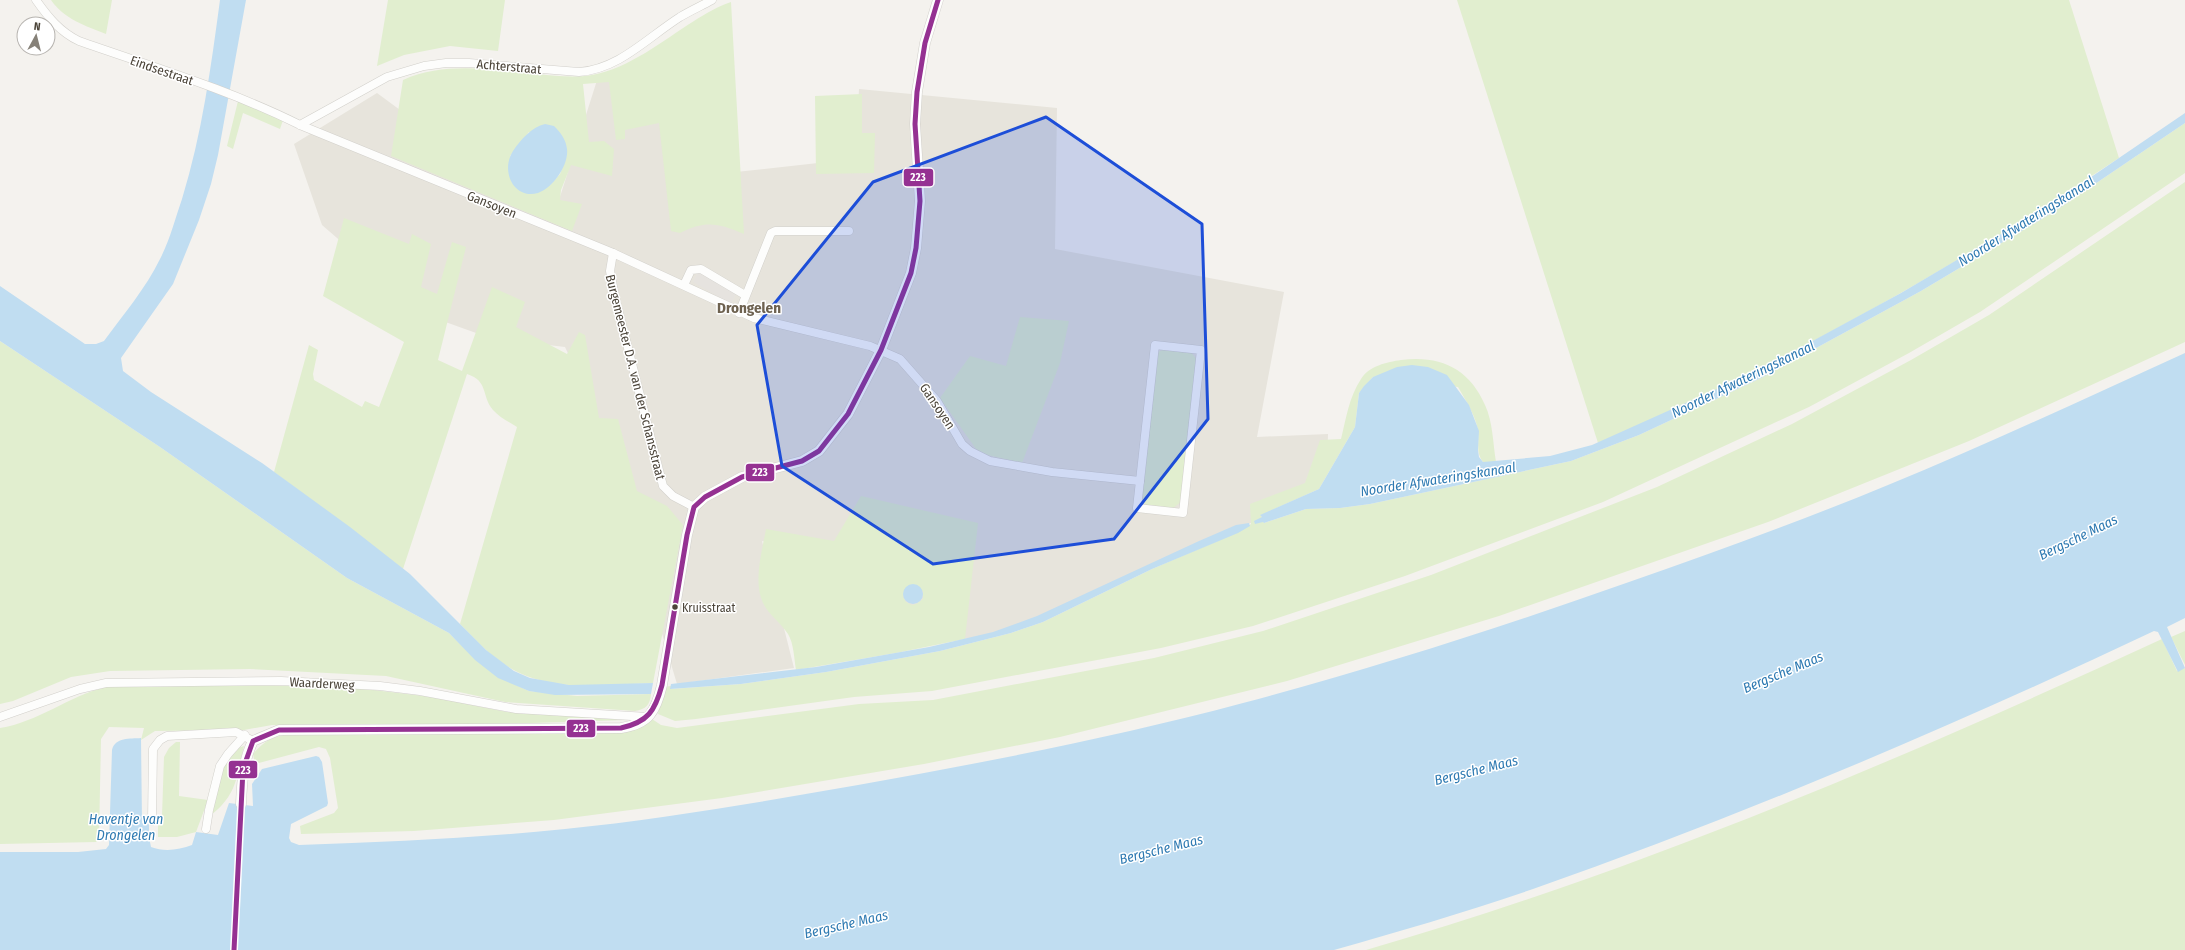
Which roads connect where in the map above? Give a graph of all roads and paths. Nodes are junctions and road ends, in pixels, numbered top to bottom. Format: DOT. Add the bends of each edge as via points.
graph roads {
  1 [pos="36,0"];
  2 [pos="712,0"];
  3 [pos="938,0"];
  4 [pos="300,125"];
  5 [pos="849,231"];
  6 [pos="613,253"];
  7 [pos="684,285"];
  8 [pos="745,295"];
  9 [pos="739,313"];
  10 [pos="881,350"];
  11 [pos="1140,481"];
  12 [pos="694,507"];
  13 [pos="0,717"];
  14 [pos="648,717"];
  15 [pos="249,738"];
  16 [pos="241,804"];
  17 [pos="152,821"];
  18 [pos="206,829"];
  1 -- 4 [label="street, Eindsestraat" via="66,35 205,84"];
  2 -- 4 [label="street, Achterstraat" via="680,17 624,57 595,70 579,72 469,63 424,66 387,77"];
  3 -- 10 [label="street" via="926,43 917,92 915,124 920,201 918,237 911,273"];
  4 -- 6 [label="street, Gansoyen"];
  5 -- 8 [label="street" via="770,233"];
  6 -- 7 [label="street, Gansoyen"];
  6 -- 12 [label="street, Burgemeester D.A. van der Schansstraat" via="610,270 615,297 663,486 673,496"];
  7 -- 8 [label="street" via="691,270 701,269"];
  7 -- 9 [label="street, Gansoyen"];
  8 -- 9 [label="street"];
  9 -- 10 [label="street, Gansoyen"];
  10 -- 11 [label="street, Gansoyen" via="900,358 936,401 962,444 978,456 990,461 1052,472"];
  10 -- 12 [label="street" via="848,414 820,451 802,461 742,477 705,497"];
  11 -- 11 [label="street" via="1155,345 1202,350 1183,513 1137,508"];
  12 -- 14 [label="street" via="658,703"];
  13 -- 14 [label="street, Waarderweg" via="80,689 106,683 281,681 380,686 516,709"];
  14 -- 15 [label="street" via="633,726 621,728 279,730"];
  15 -- 16 [label="street"];
  15 -- 17 [label="street" via="236,732 168,736 160,740 153,749"];
  15 -- 18 [label="street" via="228,754 220,766"];
}
